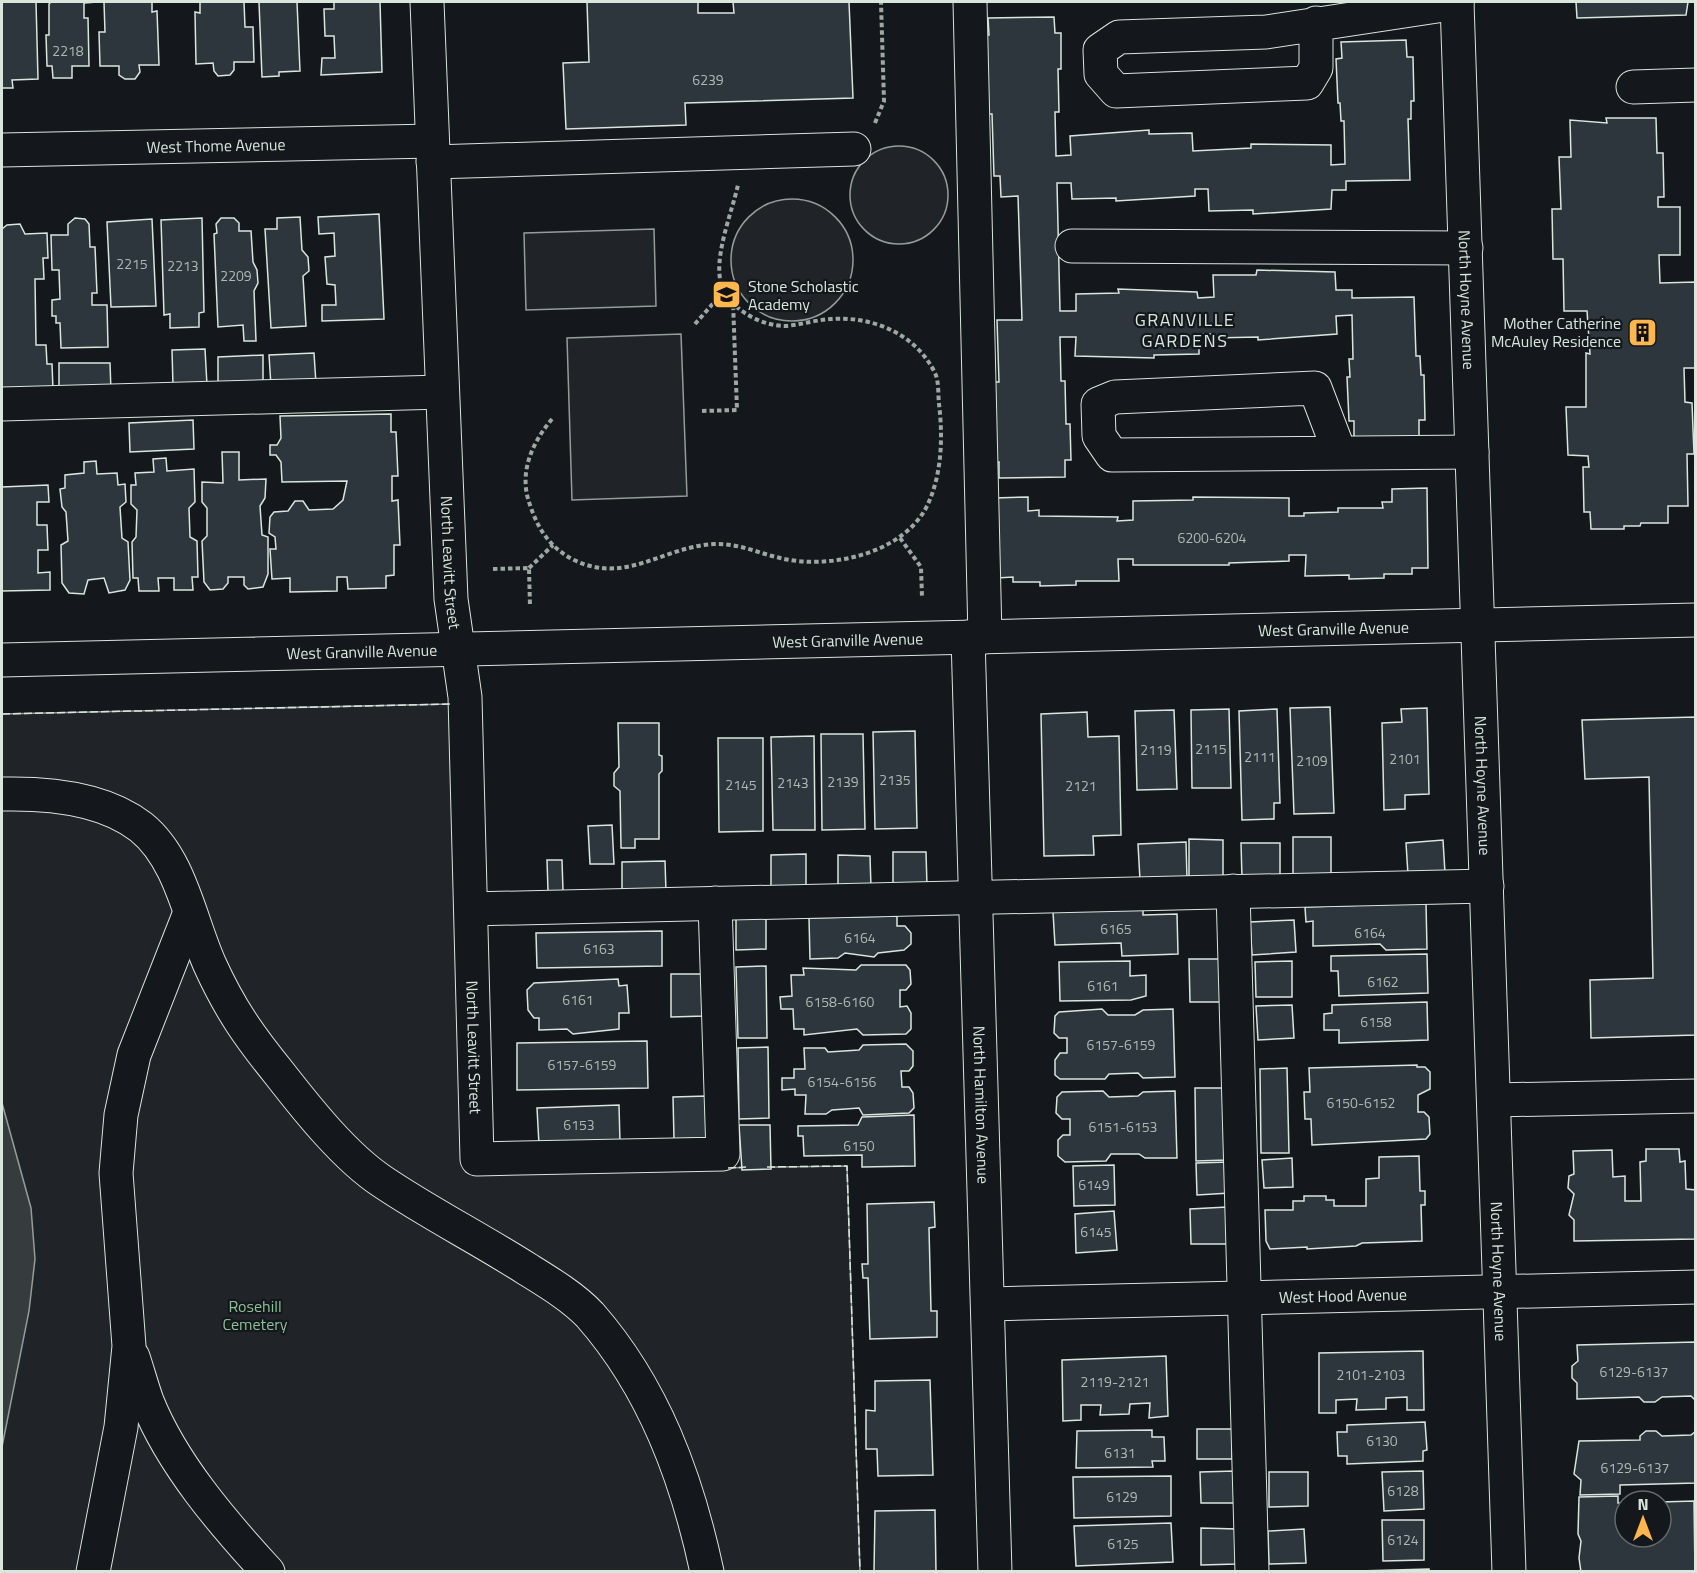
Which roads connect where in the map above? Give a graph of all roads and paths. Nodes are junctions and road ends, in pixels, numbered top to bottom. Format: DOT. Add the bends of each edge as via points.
graph roads {
  1 [pos="427,2"];
  2 [pos="881,2"];
  3 [pos="970,2"];
  4 [pos="1457,2"];
  5 [pos="1316,23"];
  6 [pos="1695,85"];
  7 [pos="1633,87"];
  8 [pos="854,149"];
  9 [pos="2,150"];
  10 [pos="432,151"];
  11 [pos="738,153"];
  12 [pos="1072,246"];
  13 [pos="1466,248"];
  14 [pos="724,291"];
  15 [pos="733,302"];
  16 [pos="695,324"];
  17 [pos="442,392"];
  18 [pos="2,404"];
  19 [pos="702,411"];
  20 [pos="552,419"];
  21 [pos="1339,451"];
  22 [pos="1473,452"];
  23 [pos="900,538"];
  24 [pos="553,545"];
  25 [pos="529,568"];
  26 [pos="493,569"];
  27 [pos="922,597"];
  28 [pos="530,606"];
  29 [pos="1695,620"];
  30 [pos="1478,625"];
  31 [pos="976,637"];
  32 [pos="456,649"];
  33 [pos="2,660"];
  34 [pos="2,794"];
  35 [pos="1487,886"];
  36 [pos="1233,891"];
  37 [pos="976,897"];
  38 [pos="715,903"];
  39 [pos="471,909"];
  40 [pos="189,915"];
  41 [pos="1695,1096"];
  42 [pos="1494,1100"];
  43 [pos="1695,1287"];
  44 [pos="1500,1292"];
  45 [pos="1246,1298"];
  46 [pos="989,1304"];
  47 [pos="129,1346"];
  48 [pos="93,1572"];
  49 [pos="268,1572"];
  50 [pos="707,1572"];
  51 [pos="995,1572"];
  52 [pos="1252,1572"];
  53 [pos="1509,1572"];
  1 -- 10 [label="street, North Leavitt Street"];
  2 -- 8 [label="path" via="884,101 873,127"];
  3 -- 31 [label="street, North Hamilton Avenue"];
  4 -- 5 [label="street"];
  4 -- 13 [label="street, North Hoyne Avenue"];
  5 -- 5 [label="street" via="1266,32 1119,37 1100,50 1101,74 1116,90 1307,83 1316,68"];
  6 -- 7 [label="street"];
  8 -- 11 [label="street, West Thome Avenue"];
  9 -- 10 [label="street, West Thome Avenue"];
  10 -- 11 [label="street, West Thome Avenue"];
  10 -- 17 [label="street, North Leavitt Street"];
  11 -- 14 [label="path" via="739,183 718,267"];
  12 -- 13 [label="street"];
  13 -- 22 [label="street, North Hoyne Avenue"];
  14 -- 15 [label="path"];
  14 -- 16 [label="path"];
  15 -- 19 [label="path" via="737,410"];
  15 -- 23 [label="path" via="753,319 782,326 860,319 886,326 915,345 936,375 942,423 940,464 927,507"];
  17 -- 18 [label="street"];
  17 -- 32 [label="street, North Leavitt Street"];
  20 -- 24 [label="path" via="539,434 526,464 526,494 537,524"];
  21 -- 21 [label="street" via="1112,455 1099,436 1098,405 1115,397 1315,388"];
  21 -- 22 [label="street"];
  22 -- 30 [label="street, North Hoyne Avenue"];
  23 -- 24 [label="path" via="857,556 822,563 781,559 747,547 715,544 621,569 592,568 558,552"];
  23 -- 27 [label="path" via="921,567"];
  24 -- 25 [label="path"];
  25 -- 26 [label="path"];
  25 -- 28 [label="path"];
  29 -- 30 [label="street, West Granville Avenue"];
  30 -- 31 [label="street, West Granville Avenue"];
  30 -- 35 [label="street, North Hoyne Avenue"];
  31 -- 32 [label="street, West Granville Avenue"];
  31 -- 37 [label="street, North Hamilton Avenue"];
  32 -- 33 [label="street, West Granville Avenue"];
  32 -- 39 [label="street, North Leavitt Street" via="465,697"];
  34 -- 40 [label="street" via="68,799 114,810 142,827 176,875"];
  35 -- 36 [label="street"];
  35 -- 42 [label="street, North Hoyne Avenue"];
  36 -- 37 [label="street"];
  36 -- 45 [label="street"];
  37 -- 38 [label="street"];
  37 -- 46 [label="street, North Hamilton Avenue"];
  38 -- 39 [label="street"];
  38 -- 39 [label="street, North Leavitt Street" via="723,1154 477,1159"];
  40 -- 47 [label="street" via="134,1055 121,1115 116,1173"];
  40 -- 50 [label="street" via="236,1019 328,1132 381,1181 548,1282 588,1314 628,1366 669,1439 694,1510"];
  41 -- 42 [label="street"];
  42 -- 44 [label="street, North Hoyne Avenue"];
  43 -- 44 [label="street, West Hood Avenue"];
  44 -- 45 [label="street, West Hood Avenue"];
  44 -- 53 [label="street, North Hoyne Avenue"];
  45 -- 46 [label="street, West Hood Avenue"];
  45 -- 52 [label="street"];
  46 -- 51 [label="street, North Hamilton Avenue"];
  47 -- 48 [label="street" via="121,1427"];
  47 -- 49 [label="street" via="148,1402 174,1450 231,1532"];
}
